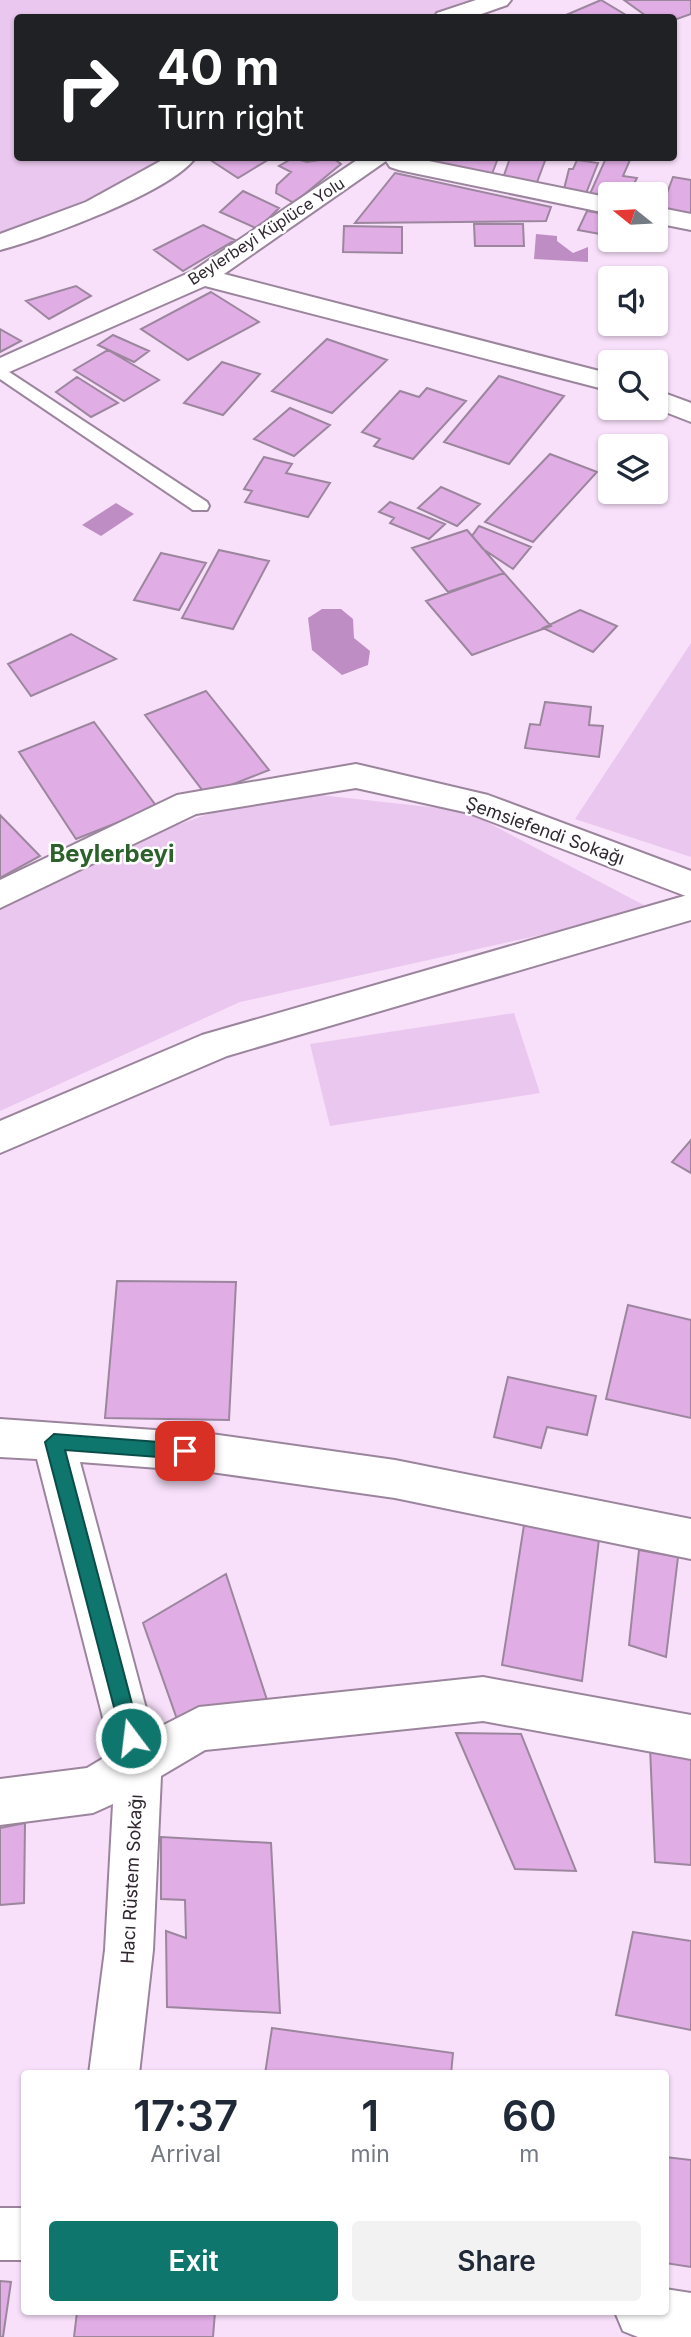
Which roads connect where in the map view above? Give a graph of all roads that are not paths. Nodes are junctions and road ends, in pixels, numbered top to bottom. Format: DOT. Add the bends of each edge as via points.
graph roads {
  1 [pos="499,0"];
  2 [pos="457,14"];
  3 [pos="178,161"];
  4 [pos="372,161"];
  5 [pos="399,161"];
  6 [pos="598,203"];
  7 [pos="668,217"];
  8 [pos="691,222"];
  9 [pos="0,242"];
  10 [pos="202,277"];
  11 [pos="0,370"];
  12 [pos="598,380"];
  13 [pos="668,403"];
  14 [pos="691,413"];
  15 [pos="200,506"];
  16 [pos="691,885"];
  17 [pos="0,895"];
  18 [pos="691,907"];
  19 [pos="0,1138"];
  20 [pos="0,1438"];
  21 [pos="54,1442"];
  22 [pos="691,1539"];
  23 [pos="691,1737"];
  24 [pos="138,1763"];
  25 [pos="0,1802"];
  26 [pos="114,2070"];
  27 [pos="0,2234"];
  28 [pos="21,2234"];
  29 [pos="660,2315"];
  30 [pos="691,2320"];
  1 -- 2 [label="street"];
  3 -- 9 [label="street" via="54,227"];
  4 -- 10 [label="street, Beylerbeyi Küplüce Yolu"];
  5 -- 6 [label="street"];
  7 -- 8 [label="street"];
  10 -- 11 [label="street, Beylerbeyi Küplüce Yolu"];
  10 -- 12 [label="street"];
  11 -- 15 [label="lane"];
  13 -- 14 [label="street"];
  16 -- 17 [label="street, Şemsiefendi Sokağı" via="475,803 356,776 189,803"];
  18 -- 19 [label="street" via="215,1045"];
  20 -- 21 [label="street"];
  21 -- 22 [label="street" via="211,1453 394,1479"];
  21 -- 24 [label="street, Hacı Rüstem Sokağı"];
  23 -- 24 [label="street" via="483,1699 199,1729"];
  24 -- 25 [label="street" via="93,1790"];
  24 -- 26 [label="street, Hacı Rüstem Sokağı" via="129,1950"];
  27 -- 28 [label="street"];
  29 -- 30 [label="street"];
}
